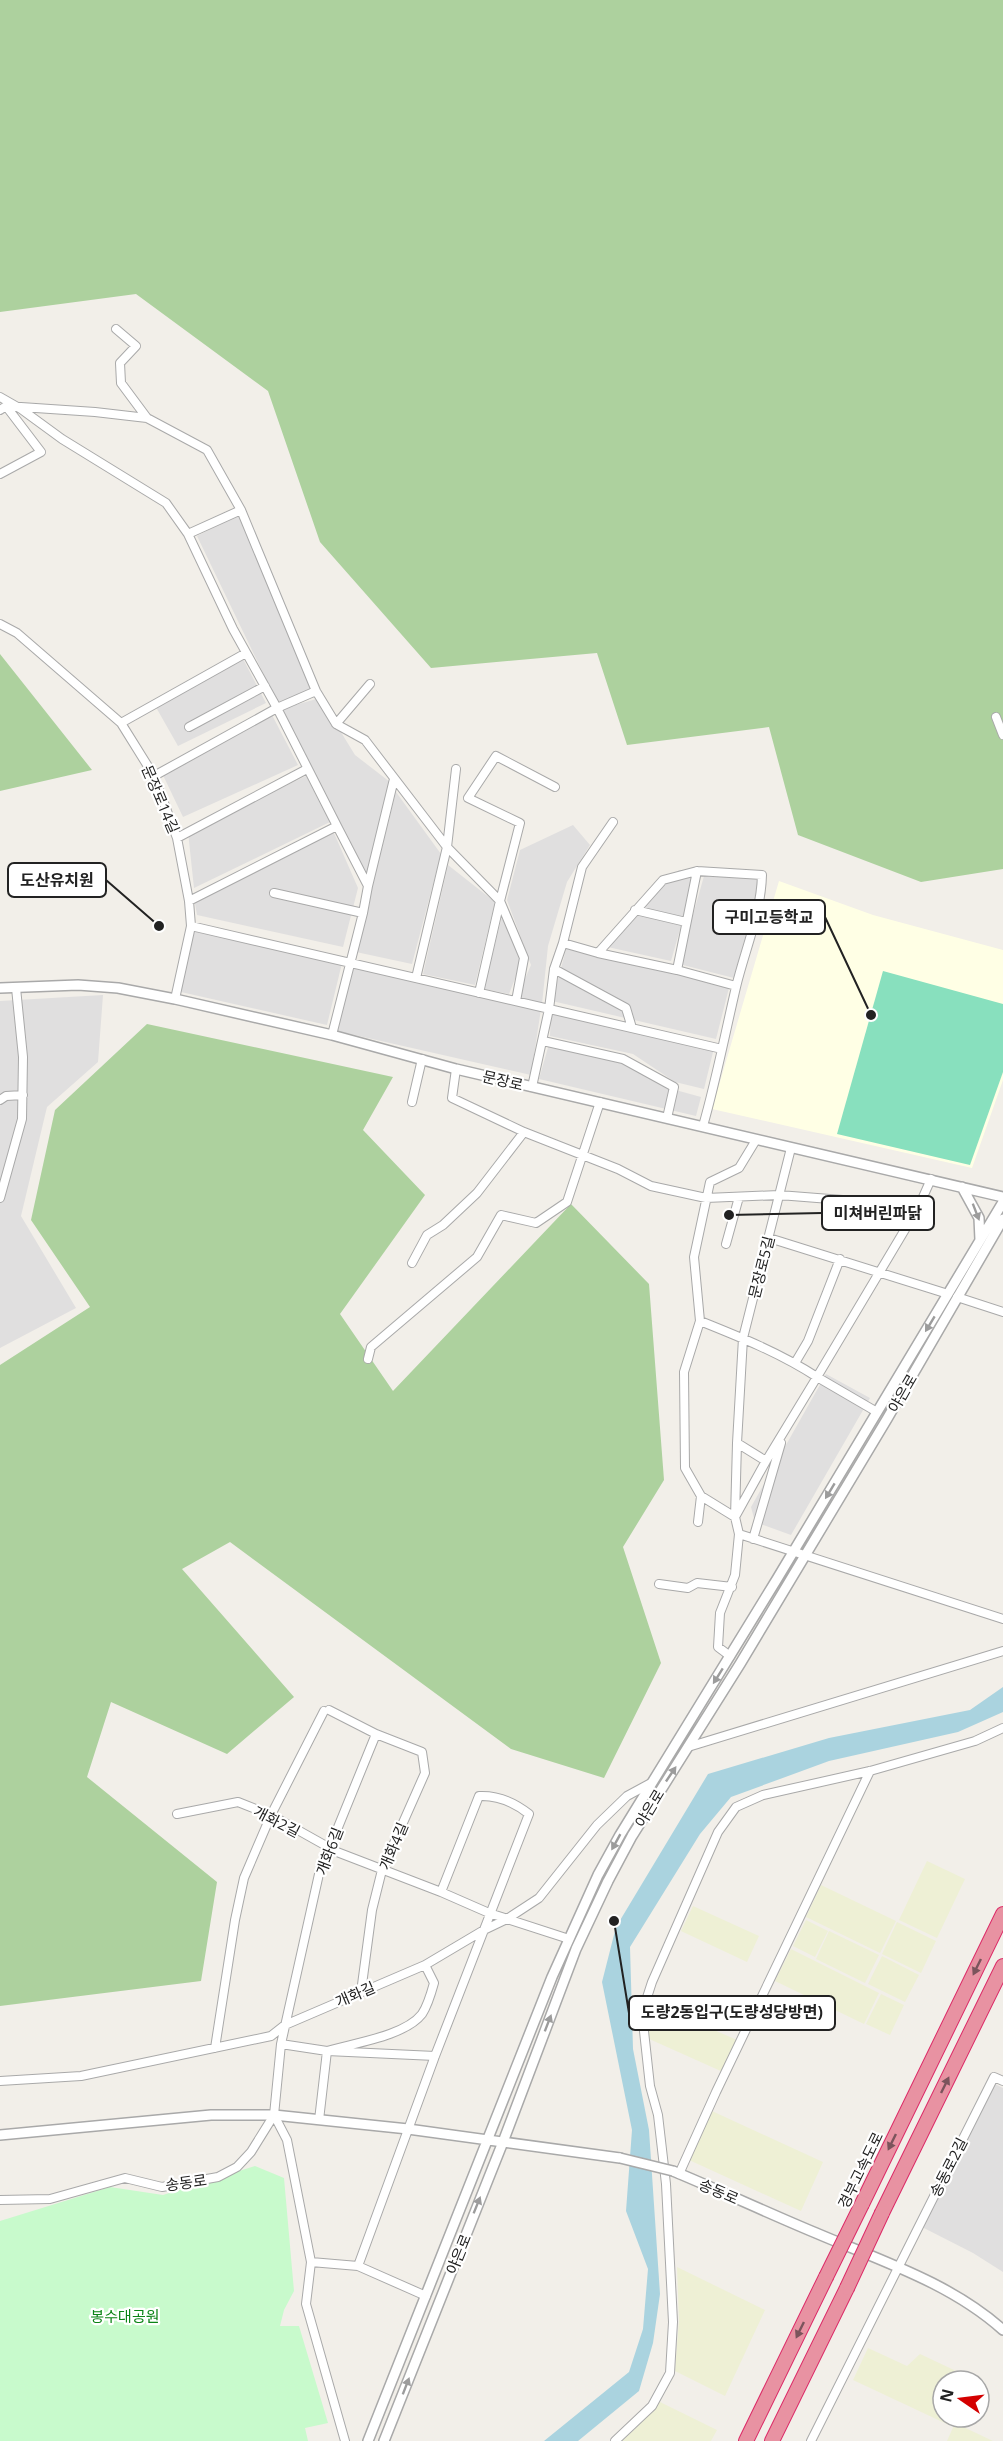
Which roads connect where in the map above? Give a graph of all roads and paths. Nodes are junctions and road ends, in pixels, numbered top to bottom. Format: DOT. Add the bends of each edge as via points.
graph roads {
  1 [pos="116,329"];
  2 [pos="0,397"];
  3 [pos="3,408"];
  4 [pos="21,409"];
  5 [pos="147,418"];
  6 [pos="0,474"];
  7 [pos="241,510"];
  8 [pos="188,534"];
  9 [pos="0,624"];
  10 [pos="246,653"];
  11 [pos="370,684"];
  12 [pos="265,686"];
  13 [pos="316,691"];
  14 [pos="277,708"];
  15 [pos="996,717"];
  16 [pos="121,723"];
  17 [pos="336,724"];
  18 [pos="189,727"];
  19 [pos="1003,735"];
  20 [pos="307,769"];
  21 [pos="456,769"];
  22 [pos="154,776"];
  23 [pos="394,779"];
  24 [pos="555,787"];
  25 [pos="455,790"];
  26 [pos="468,798"];
  27 [pos="613,822"];
  28 [pos="337,826"];
  29 [pos="177,837"];
  30 [pos="447,847"];
  31 [pos="697,871"];
  32 [pos="368,886"];
  33 [pos="274,893"];
  34 [pos="500,901"];
  35 [pos="189,902"];
  36 [pos="635,910"];
  37 [pos="363,913"];
  38 [pos="686,922"];
  39 [pos="191,926"];
  40 [pos="563,943"];
  41 [pos="598,953"];
  42 [pos="349,962"];
  43 [pos="554,969"];
  44 [pos="677,970"];
  45 [pos="416,978"];
  46 [pos="736,986"];
  47 [pos="0,988"];
  48 [pos="16,988"];
  49 [pos="479,993"];
  50 [pos="175,999"];
  51 [pos="516,1001"];
  52 [pos="549,1009"];
  53 [pos="632,1028"];
  54 [pos="332,1035"];
  55 [pos="543,1041"];
  56 [pos="722,1049"];
  57 [pos="422,1059"];
  58 [pos="456,1069"];
  59 [pos="532,1087"];
  60 [pos="23,1095"];
  61 [pos="0,1100"];
  62 [pos="412,1102"];
  63 [pos="600,1102"];
  64 [pos="668,1118"];
  65 [pos="703,1126"];
  66 [pos="524,1132"];
  67 [pos="756,1140"];
  68 [pos="791,1148"];
  69 [pos="583,1155"];
  70 [pos="931,1179"];
  71 [pos="962,1187"];
  72 [pos="779,1196"];
  73 [pos="739,1197"];
  74 [pos="1003,1197"];
  75 [pos="0,1198"];
  76 [pos="706,1198"];
  77 [pos="1003,1202"];
  78 [pos="919,1206"];
  79 [pos="1003,1219"];
  80 [pos="769,1238"];
  81 [pos="980,1240"];
  82 [pos="726,1244"];
  83 [pos="840,1259"];
  84 [pos="412,1263"];
  85 [pos="881,1271"];
  86 [pos="952,1295"];
  87 [pos="1003,1312"];
  88 [pos="700,1321"];
  89 [pos="743,1338"];
  90 [pos="368,1359"];
  91 [pos="795,1363"];
  92 [pos="817,1377"];
  93 [pos="877,1413"];
  94 [pos="783,1434"];
  95 [pos="737,1443"];
  96 [pos="766,1461"];
  97 [pos="701,1496"];
  98 [pos="735,1517"];
  99 [pos="698,1522"];
  100 [pos="739,1534"];
  101 [pos="753,1539"];
  102 [pos="793,1552"];
  103 [pos="804,1556"];
  104 [pos="658,1584"];
  105 [pos="732,1587"];
  106 [pos="1003,1619"];
  107 [pos="1003,1651"];
  108 [pos="730,1656"];
  109 [pos="1003,1728"];
  110 [pos="376,1734"];
  111 [pos="688,1747"];
  112 [pos="870,1771"];
  113 [pos="651,1783"];
  114 [pos="177,1814"];
  115 [pos="271,1815"];
  116 [pos="329,1848"];
  117 [pos="382,1870"];
  118 [pos="441,1892"];
  119 [pos="489,1913"];
  120 [pos="1003,1914"];
  121 [pos="507,1919"];
  122 [pos="484,1930"];
  123 [pos="569,1939"];
  124 [pos="425,1965"];
  125 [pos="1003,1966"];
  126 [pos="361,1992"];
  127 [pos="285,2025"];
  128 [pos="281,2044"];
  129 [pos="215,2048"];
  130 [pos="327,2051"];
  131 [pos="435,2056"];
  132 [pos="0,2081"];
  133 [pos="1003,2081"];
  134 [pos="274,2115"];
  135 [pos="319,2120"];
  136 [pos="408,2129"];
  137 [pos="0,2135"];
  138 [pos="488,2140"];
  139 [pos="503,2142"];
  140 [pos="676,2173"];
  141 [pos="0,2200"];
  142 [pos="311,2262"];
  143 [pos="358,2266"];
  144 [pos="897,2267"];
  145 [pos="426,2296"];
  146 [pos="1003,2330"];
  147 [pos="345,2441"];
  148 [pos="368,2441"];
  149 [pos="384,2441"];
  150 [pos="615,2441"];
  151 [pos="746,2441"];
  152 [pos="772,2441"];
  153 [pos="811,2441"];
  1 -- 5 [label="street" via="136,346 120,363 121,383"];
  2 -- 4 [label="street"];
  3 -- 4 [label="street"];
  3 -- 6 [label="street" via="40,452"];
  4 -- 5 [label="street"];
  4 -- 8 [label="street" via="166,503"];
  5 -- 7 [label="street" via="207,450"];
  7 -- 8 [label="street"];
  7 -- 13 [label="street"];
  8 -- 10 [label="street"];
  9 -- 16 [label="street, 문장로14길" via="17,633"];
  10 -- 12 [label="street"];
  10 -- 16 [label="street"];
  11 -- 17 [label="street"];
  12 -- 14 [label="street"];
  12 -- 18 [label="street"];
  13 -- 14 [label="street"];
  13 -- 17 [label="street"];
  14 -- 20 [label="street"];
  14 -- 22 [label="street"];
  15 -- 19 [label="street"];
  16 -- 22 [label="street, 문장로14길"];
  17 -- 23 [label="street" via="365,740"];
  20 -- 28 [label="street"];
  20 -- 29 [label="street"];
  21 -- 25 [label="street"];
  22 -- 29 [label="street, 문장로14길"];
  23 -- 30 [label="street"];
  23 -- 32 [label="street"];
  24 -- 26 [label="street" via="495,756"];
  25 -- 26 [label="street"];
  25 -- 30 [label="street"];
  26 -- 34 [label="street" via="520,823"];
  27 -- 40 [label="street" via="582,867"];
  28 -- 32 [label="street"];
  28 -- 35 [label="street"];
  29 -- 35 [label="street, 문장로14길"];
  30 -- 34 [label="street"];
  30 -- 45 [label="street"];
  31 -- 36 [label="street" via="663,880"];
  31 -- 38 [label="street"];
  31 -- 46 [label="street" via="762,875 762,894"];
  32 -- 37 [label="street"];
  33 -- 37 [label="street"];
  34 -- 49 [label="street"];
  34 -- 51 [label="street" via="524,958"];
  35 -- 39 [label="street, 문장로14길"];
  36 -- 38 [label="street"];
  36 -- 41 [label="street"];
  37 -- 42 [label="street"];
  38 -- 44 [label="street"];
  39 -- 42 [label="street"];
  39 -- 50 [label="street, 문장로14길"];
  40 -- 41 [label="street"];
  40 -- 43 [label="street"];
  41 -- 44 [label="street"];
  42 -- 45 [label="street"];
  42 -- 54 [label="street"];
  43 -- 52 [label="street"];
  43 -- 53 [label="street" via="626,1008"];
  44 -- 46 [label="street"];
  45 -- 49 [label="street"];
  46 -- 56 [label="street"];
  47 -- 48 [label="street, 문장로"];
  48 -- 50 [label="street, 문장로" via="78,985"];
  48 -- 60 [label="street"];
  49 -- 51 [label="street"];
  50 -- 54 [label="street, 문장로"];
  51 -- 52 [label="street"];
  52 -- 53 [label="street"];
  52 -- 55 [label="street"];
  53 -- 56 [label="street"];
  54 -- 57 [label="street, 문장로"];
  55 -- 59 [label="street"];
  55 -- 64 [label="street" via="623,1059 674,1087"];
  56 -- 65 [label="street"];
  57 -- 58 [label="street, 문장로"];
  57 -- 62 [label="street"];
  58 -- 59 [label="street, 문장로"];
  58 -- 66 [label="street" via="452,1098"];
  59 -- 63 [label="street, 문장로"];
  60 -- 61 [label="street"];
  60 -- 75 [label="street" via="22,1119"];
  63 -- 64 [label="street, 문장로"];
  63 -- 69 [label="street"];
  64 -- 65 [label="street, 문장로"];
  65 -- 67 [label="street, 문장로"];
  66 -- 69 [label="street"];
  66 -- 84 [label="street" via="477,1193 427,1236"];
  67 -- 68 [label="street, 문장로"];
  67 -- 76 [label="street" via="739,1168 710,1182"];
  68 -- 70 [label="street, 문장로"];
  68 -- 72 [label="street, 문장로5길"];
  69 -- 76 [label="street" via="651,1186"];
  69 -- 90 [label="street" via="567,1202 536,1223 501,1215 477,1257 371,1347"];
  70 -- 71 [label="street, 문장로"];
  70 -- 78 [label="street"];
  71 -- 74 [label="street, 문장로"];
  71 -- 81 [label="street, one-way" via="979,1218"];
  72 -- 73 [label="street"];
  72 -- 78 [label="street"];
  72 -- 80 [label="street, 문장로5길"];
  73 -- 76 [label="street"];
  73 -- 82 [label="street"];
  76 -- 88 [label="street" via="694,1257"];
  77 -- 81 [label="street, 야은로"];
  78 -- 85 [label="street"];
  79 -- 86 [label="street, 야은로"];
  80 -- 83 [label="street"];
  80 -- 89 [label="street, 문장로5길"];
  81 -- 86 [label="street, 야은로"];
  83 -- 85 [label="street"];
  83 -- 91 [label="street" via="808,1341"];
  85 -- 86 [label="street"];
  85 -- 92 [label="street"];
  86 -- 87 [label="street"];
  86 -- 93 [label="street, 야은로, one-way"];
  86 -- 103 [label="street, 야은로"];
  88 -- 89 [label="street"];
  88 -- 97 [label="street" via="684,1372 685,1468"];
  89 -- 91 [label="street"];
  89 -- 95 [label="street, 문장로5길"];
  91 -- 92 [label="street"];
  92 -- 93 [label="street"];
  92 -- 94 [label="street"];
  93 -- 102 [label="street, 야은로, one-way"];
  94 -- 96 [label="street"];
  94 -- 101 [label="street"];
  95 -- 96 [label="street"];
  95 -- 98 [label="street, 문장로5길"];
  96 -- 98 [label="street"];
  97 -- 98 [label="street"];
  97 -- 99 [label="street"];
  98 -- 100 [label="street, 문장로5길"];
  100 -- 101 [label="street"];
  100 -- 105 [label="street, 문장로5길"];
  101 -- 102 [label="street"];
  102 -- 103 [label="street"];
  102 -- 108 [label="street, 야은로"];
  103 -- 106 [label="street"];
  103 -- 111 [label="street, 야은로"];
  104 -- 105 [label="street"];
  105 -- 108 [label="street, 문장로5길" via="720,1613 718,1647"];
  107 -- 111 [label="street"];
  108 -- 113 [label="street, 야은로, one-way"];
  109 -- 112 [label="street" via="975,1741"];
  110 -- 115 [label="street" via="326,1711"];
  110 -- 116 [label="street, 개화6길"];
  110 -- 117 [label="street, 개화4길" via="422,1752 425,1773"];
  139 -- 111 [label="street, 야은로, one-way" via="576,1949 603,1891"];
  112 -- 140 [label="street"];
  112 -- 150 [label="street" via="763,1795 736,1807 718,1832 652,1982 642,2013 666,2184 673,2322 670,2373 652,2406"];
  113 -- 121 [label="street, 개화길" via="627,1796 597,1825 538,1898"];
  113 -- 123 [label="street, 야은로, one-way" via="598,1875"];
  114 -- 115 [label="street, 개화2길" via="238,1802"];
  115 -- 116 [label="street, 개화2길"];
  115 -- 129 [label="street" via="244,1878"];
  116 -- 117 [label="street, 개화2길"];
  116 -- 127 [label="street, 개화6길" via="319,1874"];
  117 -- 118 [label="street, 개화2길"];
  117 -- 126 [label="street, 개화4길" via="372,1910"];
  118 -- 119 [label="street, 개화2길"];
  118 -- 119 [label="street" via="479,1796 491,1795 517,1805 529,1814"];
  119 -- 121 [label="street, 개화2길"];
  119 -- 122 [label="street"];
  120 -- 151 [label="highway, 경부고속도로, one-way, bridge"];
  121 -- 122 [label="street, 개화길"];
  121 -- 123 [label="street"];
  122 -- 124 [label="street, 개화길"];
  122 -- 131 [label="street"];
  123 -- 138 [label="street, 야은로"];
  124 -- 126 [label="street, 개화길"];
  124 -- 130 [label="street" via="434,1983 422,2013 413,2023 402,2030"];
  152 -- 125 [label="highway, one-way, bridge"];
  126 -- 127 [label="street, 개화길"];
  127 -- 128 [label="street, 송동로"];
  127 -- 129 [label="street, 개화길" via="271,2036"];
  128 -- 130 [label="street"];
  128 -- 134 [label="street, 송동로"];
  129 -- 132 [label="street, 개화길" via="81,2076"];
  130 -- 131 [label="street"];
  130 -- 135 [label="street"];
  131 -- 136 [label="street"];
  133 -- 144 [label="street, 송동로2길" via="994,2077"];
  134 -- 135 [label="street, 송동로"];
  134 -- 137 [label="street, 송동로" via="211,2115"];
  134 -- 141 [label="street, 송동로" via="251,2152 237,2167 218,2177 162,2187 125,2178 50,2199"];
  134 -- 142 [label="street" via="287,2140"];
  135 -- 136 [label="street, 송동로"];
  136 -- 138 [label="street, 송동로"];
  136 -- 143 [label="street"];
  138 -- 139 [label="street, 송동로"];
  138 -- 145 [label="street, 야은로"];
  139 -- 140 [label="street, 송동로, bridge" via="620,2158"];
  149 -- 139 [label="street, 야은로, one-way"];
  140 -- 144 [label="street, 송동로"];
  142 -- 143 [label="street"];
  142 -- 147 [label="street" via="306,2304"];
  143 -- 145 [label="street"];
  144 -- 146 [label="street, 송동로" via="963,2301"];
  144 -- 153 [label="street"];
  145 -- 148 [label="street, 야은로"];
}
